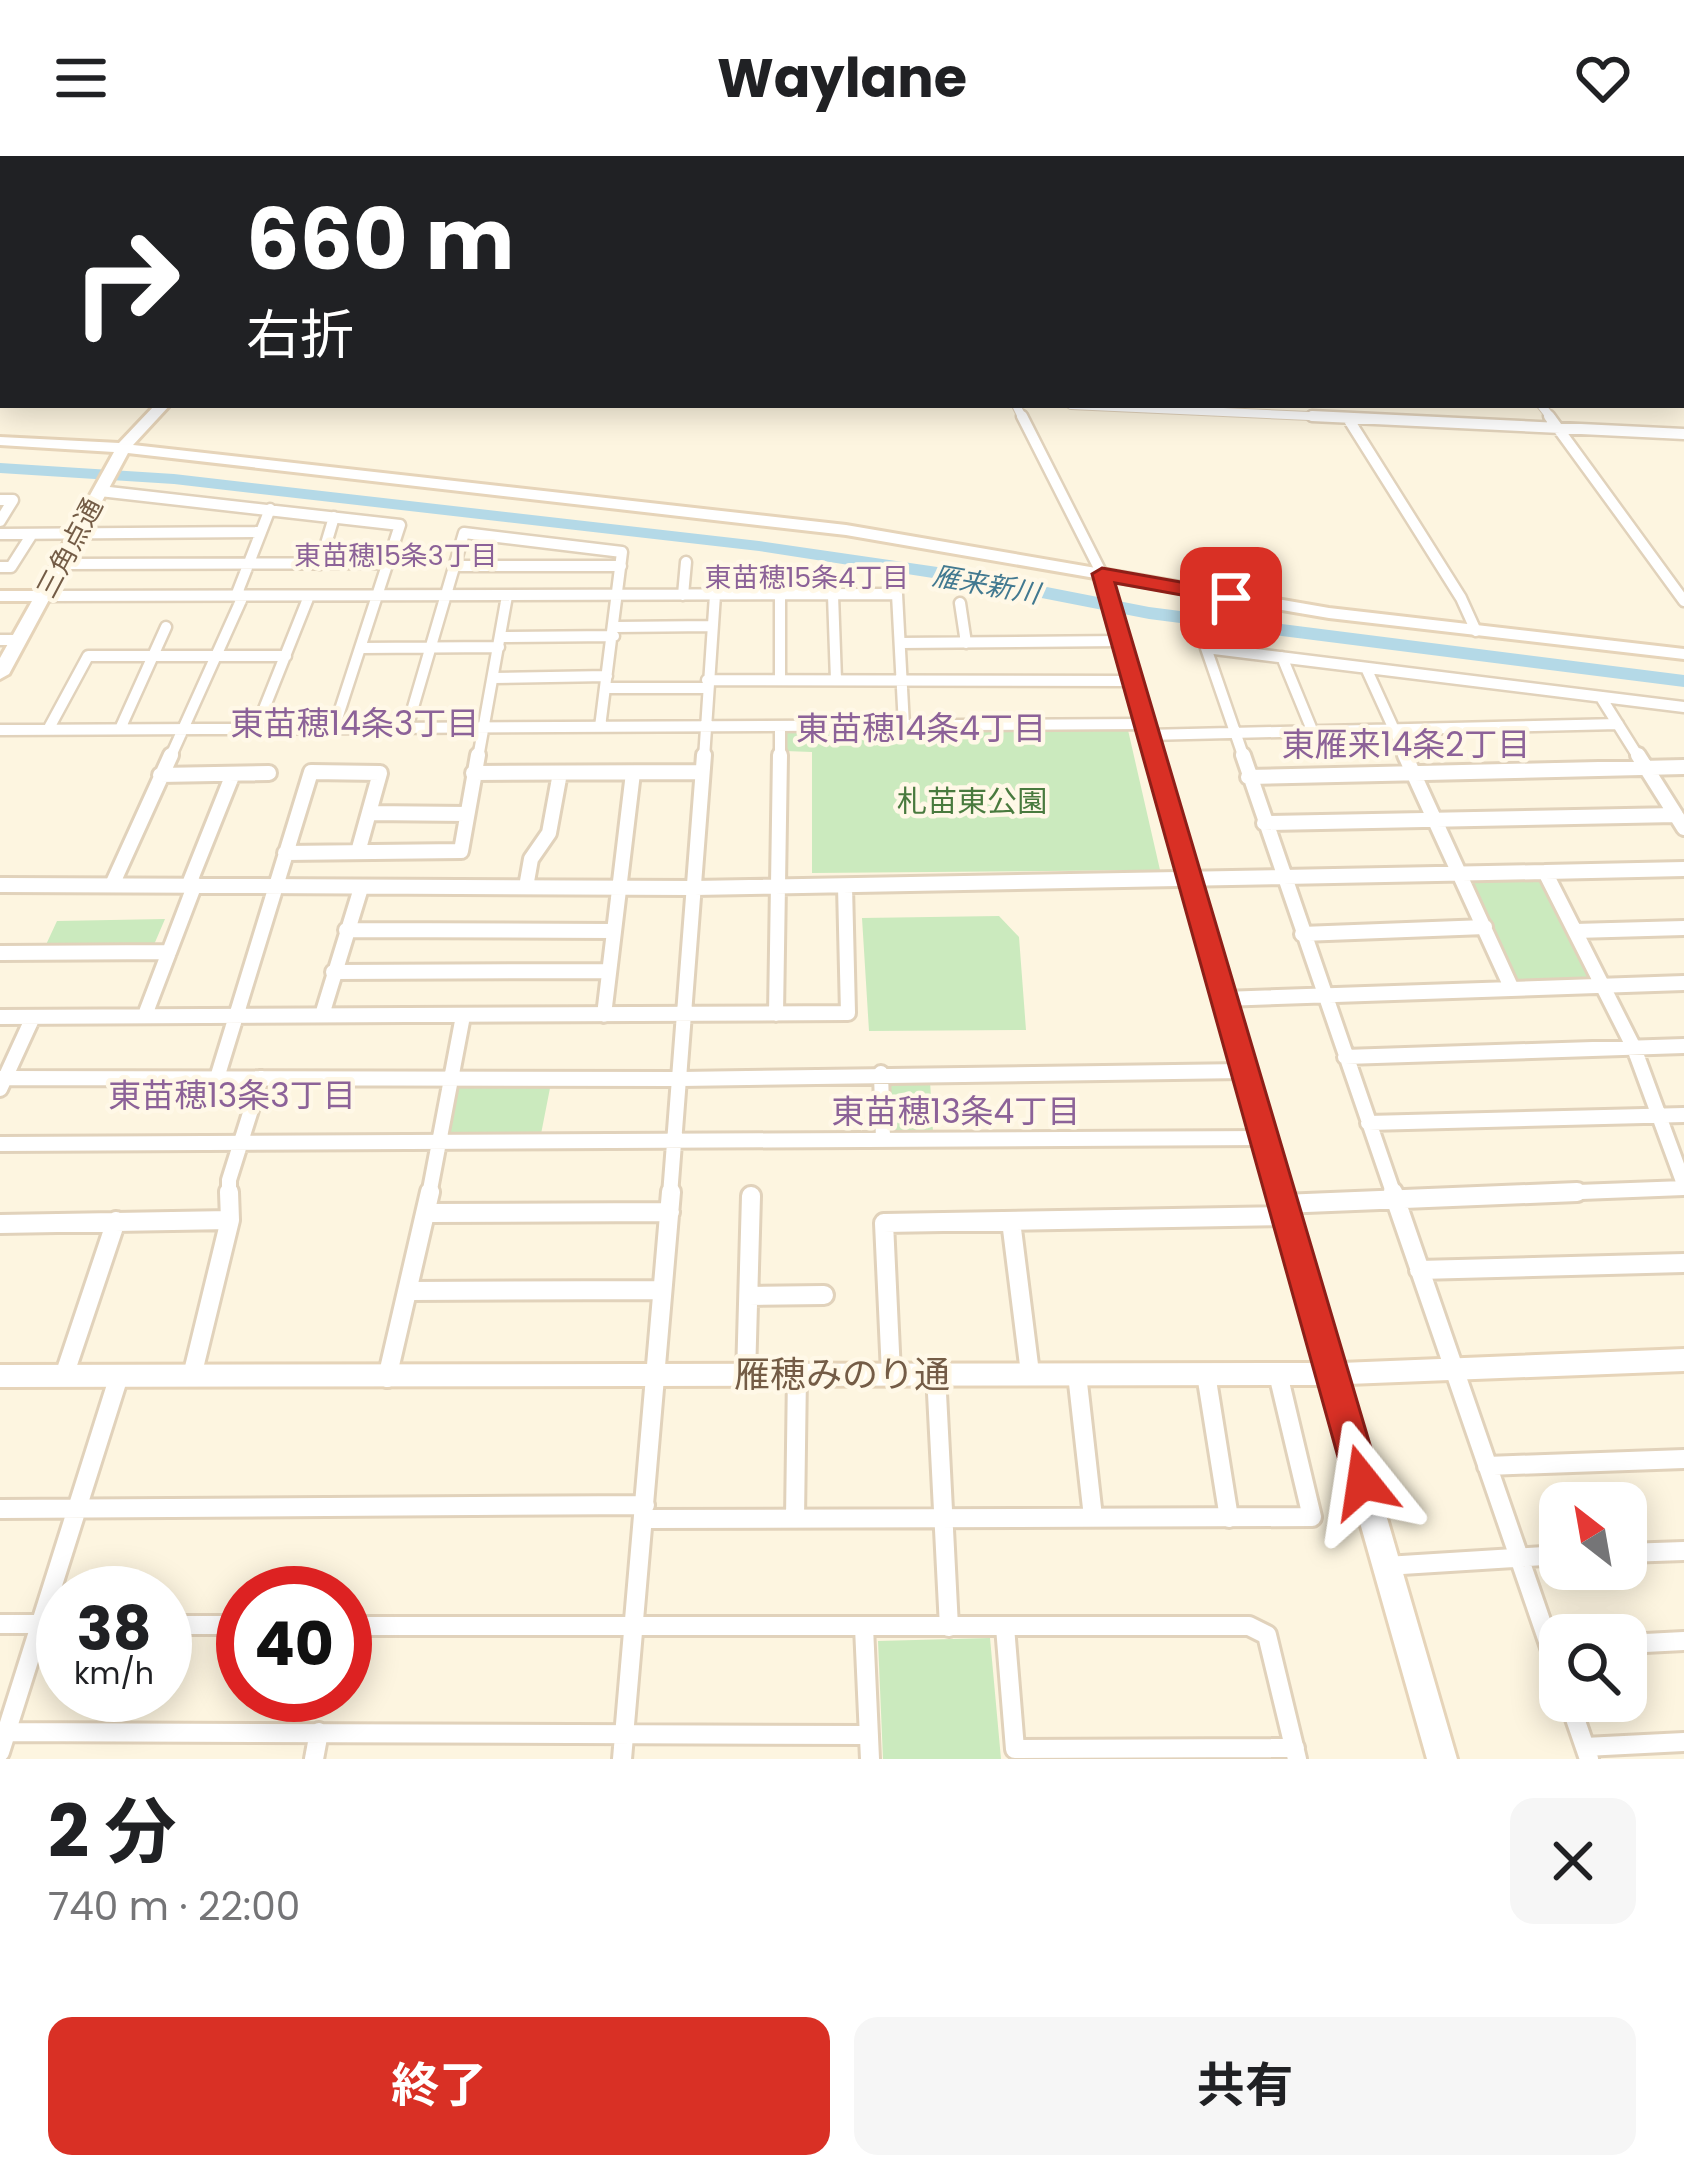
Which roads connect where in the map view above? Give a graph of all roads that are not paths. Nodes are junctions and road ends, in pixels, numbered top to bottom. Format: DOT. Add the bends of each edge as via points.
graph roads {
  1 [pos="160,408"];
  2 [pos="1018,408"];
  3 [pos="1127,408"];
  4 [pos="1543,408"];
  5 [pos="1349,420"];
  6 [pos="1557,429"];
  7 [pos="1684,434"];
  8 [pos="0,441"];
  9 [pos="121,454"];
  10 [pos="102,488"];
  11 [pos="0,500"];
  12 [pos="270,509"];
  13 [pos="334,517"];
  14 [pos="0,521"];
  15 [pos="260,532"];
  16 [pos="78,533"];
  17 [pos="0,534"];
  18 [pos="32,534"];
  19 [pos="686,562"];
  20 [pos="320,563"];
  21 [pos="390,563"];
  22 [pos="61,564"];
  23 [pos="247,564"];
  24 [pos="454,566"];
  25 [pos="621,566"];
  26 [pos="0,567"];
  27 [pos="1104,581"];
  28 [pos="618,595"];
  29 [pos="683,595"];
  30 [pos="715,595"];
  31 [pos="833,595"];
  32 [pos="0,596"];
  33 [pos="44,596"];
  34 [pos="240,596"];
  35 [pos="309,596"];
  36 [pos="379,596"];
  37 [pos="446,596"];
  38 [pos="507,596"];
  39 [pos="780,596"];
  40 [pos="1684,601"];
  41 [pos="960,603"];
  42 [pos="712,626"];
  43 [pos="166,627"];
  44 [pos="1116,630"];
  45 [pos="1476,631"];
  46 [pos="615,632"];
  47 [pos="9,640"];
  48 [pos="501,642"];
  49 [pos="900,643"];
  50 [pos="966,643"];
  51 [pos="361,648"];
  52 [pos="431,648"];
  53 [pos="1684,654"];
  54 [pos="153,655"];
  55 [pos="286,656"];
  56 [pos="213,657"];
  57 [pos="1282,657"];
  58 [pos="1366,668"];
  59 [pos="0,674"];
  60 [pos="494,677"];
  61 [pos="779,680"];
  62 [pos="836,680"];
  63 [pos="903,680"];
  64 [pos="1131,680"];
  65 [pos="606,682"];
  66 [pos="707,684"];
  67 [pos="1602,698"];
  68 [pos="1684,707"];
  69 [pos="1618,724"];
  70 [pos="703,725"];
  71 [pos="904,726"];
  72 [pos="185,727"];
  73 [pos="600,727"];
  74 [pos="780,727"];
  75 [pos="49,728"];
  76 [pos="119,728"];
  77 [pos="334,728"];
  78 [pos="407,728"];
  79 [pos="485,728"];
  80 [pos="256,729"];
  81 [pos="1145,729"];
  82 [pos="1396,729"];
  83 [pos="0,730"];
  84 [pos="1312,730"];
  85 [pos="1232,732"];
  86 [pos="1684,767"];
  87 [pos="1648,768"];
  88 [pos="633,772"];
  89 [pos="701,772"];
  90 [pos="1417,772"];
  91 [pos="269,773"];
  92 [pos="473,773"];
  93 [pos="560,773"];
  94 [pos="233,774"];
  95 [pos="160,775"];
  96 [pos="1248,777"];
  97 [pos="369,813"];
  98 [pos="467,814"];
  99 [pos="1676,815"];
  100 [pos="1436,820"];
  101 [pos="1264,823"];
  102 [pos="1684,829"];
  103 [pos="358,852"];
  104 [pos="285,853"];
  105 [pos="1684,869"];
  106 [pos="1545,872"];
  107 [pos="1461,874"];
  108 [pos="1283,879"];
  109 [pos="1190,881"];
  110 [pos="112,884"];
  111 [pos="192,884"];
  112 [pos="0,885"];
  113 [pos="277,885"];
  114 [pos="779,886"];
  115 [pos="845,886"];
  116 [pos="526,887"];
  117 [pos="619,887"];
  118 [pos="361,888"];
  119 [pos="694,888"];
  120 [pos="1485,927"];
  121 [pos="1684,928"];
  122 [pos="346,930"];
  123 [pos="613,931"];
  124 [pos="1575,932"];
  125 [pos="1303,934"];
  126 [pos="0,952"];
  127 [pos="169,952"];
  128 [pos="608,971"];
  129 [pos="333,972"];
  130 [pos="1684,983"];
  131 [pos="1602,985"];
  132 [pos="1511,987"];
  133 [pos="1324,995"];
  134 [pos="1223,998"];
  135 [pos="776,1014"];
  136 [pos="322,1015"];
  137 [pos="604,1015"];
  138 [pos="686,1015"];
  139 [pos="145,1016"];
  140 [pos="235,1016"];
  141 [pos="463,1016"];
  142 [pos="0,1017"];
  143 [pos="33,1017"];
  144 [pos="1684,1046"];
  145 [pos="1634,1048"];
  146 [pos="1345,1057"];
  147 [pos="1244,1071"];
  148 [pos="881,1073"];
  149 [pos="217,1078"];
  150 [pos="261,1078"];
  151 [pos="451,1078"];
  152 [pos="680,1079"];
  153 [pos="2,1082"];
  154 [pos="1684,1115"];
  155 [pos="1659,1116"];
  156 [pos="1368,1123"];
  157 [pos="1264,1138"];
  158 [pos="883,1140"];
  159 [pos="676,1142"];
  160 [pos="0,1144"];
  161 [pos="241,1144"];
  162 [pos="436,1145"];
  163 [pos="1684,1186"];
  164 [pos="751,1196"];
  165 [pos="1395,1201"];
  166 [pos="1284,1210"];
  167 [pos="670,1212"];
  168 [pos="426,1213"];
  169 [pos="230,1220"];
  170 [pos="116,1221"];
  171 [pos="1011,1221"];
  172 [pos="0,1224"];
  173 [pos="1684,1262"];
  174 [pos="1419,1270"];
  175 [pos="661,1290"];
  176 [pos="409,1291"];
  177 [pos="824,1295"];
  178 [pos="748,1296"];
  179 [pos="1684,1360"];
  180 [pos="1456,1369"];
  181 [pos="891,1373"];
  182 [pos="1030,1373"];
  183 [pos="1206,1373"];
  184 [pos="654,1374"];
  185 [pos="797,1374"];
  186 [pos="937,1374"];
  187 [pos="1076,1374"];
  188 [pos="1278,1374"];
  189 [pos="1331,1374"];
  190 [pos="0,1376"];
  191 [pos="64,1376"];
  192 [pos="119,1376"];
  193 [pos="192,1376"];
  194 [pos="746,1376"];
  195 [pos="387,1378"];
  196 [pos="1684,1459"];
  197 [pos="1487,1466"];
  198 [pos="0,1509"];
  199 [pos="76,1509"];
  200 [pos="644,1512"];
  201 [pos="1093,1517"];
  202 [pos="795,1518"];
  203 [pos="944,1518"];
  204 [pos="1229,1518"];
  205 [pos="1684,1551"];
  206 [pos="1647,1552"];
  207 [pos="1519,1556"];
  208 [pos="1539,1556"];
  209 [pos="58,1566"];
  210 [pos="1386,1566"];
  211 [pos="1542,1614"];
  212 [pos="0,1624"];
  213 [pos="36,1624"];
  214 [pos="372,1626"];
  215 [pos="633,1627"];
  216 [pos="950,1627"];
  217 [pos="865,1628"];
  218 [pos="1006,1628"];
  219 [pos="36,1636"];
  220 [pos="1684,1641"];
  221 [pos="1647,1643"];
  222 [pos="1576,1722"];
  223 [pos="320,1732"];
  224 [pos="624,1734"];
  225 [pos="869,1735"];
  226 [pos="2,1738"];
  227 [pos="1684,1742"];
  228 [pos="1587,1753"];
  229 [pos="1296,1754"];
  230 [pos="314,1759"];
  231 [pos="622,1759"];
  232 [pos="870,1759"];
  233 [pos="1442,1759"];
  1 -- 9 [label="street, 三角点通"];
  2 -- 27 [label="street"];
  3 -- 5 [label="street"];
  4 -- 6 [label="street"];
  5 -- 6 [label="street"];
  5 -- 45 [label="street"];
  6 -- 7 [label="street"];
  6 -- 40 [label="street"];
  8 -- 9 [label="street"];
  9 -- 10 [label="street, 三角点通"];
  9 -- 27 [label="street" via="846,530"];
  10 -- 12 [label="street"];
  10 -- 16 [label="street, 三角点通"];
  11 -- 14 [label="street" via="13,500"];
  12 -- 13 [label="street"];
  12 -- 15 [label="street"];
  13 -- 20 [label="street"];
  13 -- 21 [label="street" via="400,525"];
  15 -- 16 [label="street"];
  15 -- 23 [label="street"];
  16 -- 18 [label="street"];
  16 -- 22 [label="street, 三角点通"];
  17 -- 18 [label="street"];
  18 -- 26 [label="street" via="11,567"];
  19 -- 29 [label="street"];
  20 -- 21 [label="street"];
  20 -- 23 [label="street"];
  21 -- 36 [label="street"];
  22 -- 23 [label="street"];
  22 -- 33 [label="street, 三角点通"];
  23 -- 34 [label="street"];
  24 -- 25 [label="street"];
  24 -- 25 [label="street" via="464,533 622,552"];
  24 -- 37 [label="street"];
  25 -- 28 [label="street"];
  27 -- 44 [label="street"];
  27 -- 45 [label="street"];
  28 -- 29 [label="street"];
  28 -- 38 [label="street"];
  28 -- 46 [label="street"];
  29 -- 30 [label="street"];
  30 -- 39 [label="street"];
  30 -- 42 [label="street"];
  31 -- 39 [label="street"];
  31 -- 49 [label="street" via="897,594"];
  31 -- 62 [label="street"];
  32 -- 33 [label="street"];
  33 -- 34 [label="street"];
  33 -- 47 [label="street, 三角点通"];
  34 -- 35 [label="street"];
  34 -- 56 [label="street"];
  35 -- 36 [label="street"];
  35 -- 55 [label="street"];
  36 -- 37 [label="street"];
  36 -- 51 [label="street"];
  37 -- 38 [label="street"];
  37 -- 52 [label="street"];
  38 -- 48 [label="street"];
  39 -- 61 [label="street"];
  41 -- 50 [label="street"];
  42 -- 46 [label="street"];
  42 -- 66 [label="street"];
  43 -- 54 [label="street"];
  44 -- 50 [label="street"];
  44 -- 64 [label="street"];
  45 -- 53 [label="street"];
  46 -- 48 [label="street"];
  46 -- 65 [label="street"];
  47 -- 59 [label="street, 三角点通"];
  48 -- 52 [label="street"];
  48 -- 60 [label="street"];
  49 -- 50 [label="street"];
  49 -- 63 [label="street"];
  51 -- 52 [label="street"];
  51 -- 77 [label="street"];
  52 -- 78 [label="street"];
  54 -- 56 [label="street"];
  54 -- 75 [label="street" via="88,656"];
  54 -- 76 [label="street"];
  55 -- 56 [label="street"];
  55 -- 80 [label="street"];
  56 -- 72 [label="street"];
  57 -- 58 [label="street"];
  57 -- 84 [label="street"];
  57 -- 85 [label="street" via="1206,648"];
  58 -- 67 [label="street"];
  58 -- 82 [label="street"];
  60 -- 65 [label="street"];
  60 -- 79 [label="street"];
  61 -- 62 [label="street"];
  61 -- 66 [label="street"];
  62 -- 63 [label="street"];
  63 -- 64 [label="street"];
  63 -- 71 [label="street"];
  64 -- 81 [label="street"];
  65 -- 66 [label="street"];
  65 -- 73 [label="street"];
  66 -- 70 [label="street"];
  67 -- 68 [label="street"];
  67 -- 69 [label="street"];
  69 -- 82 [label="street"];
  69 -- 87 [label="street"];
  70 -- 73 [label="street"];
  70 -- 74 [label="street"];
  70 -- 89 [label="street"];
  71 -- 74 [label="street"];
  71 -- 81 [label="street"];
  72 -- 76 [label="street"];
  72 -- 80 [label="street"];
  72 -- 95 [label="street"];
  73 -- 79 [label="street"];
  74 -- 114 [label="street"];
  75 -- 76 [label="street"];
  75 -- 83 [label="street"];
  77 -- 78 [label="street"];
  77 -- 80 [label="street"];
  78 -- 79 [label="street"];
  79 -- 92 [label="street"];
  81 -- 85 [label="street"];
  81 -- 109 [label="street"];
  82 -- 84 [label="street"];
  82 -- 90 [label="street"];
  84 -- 85 [label="street"];
  85 -- 96 [label="street"];
  86 -- 87 [label="street"];
  87 -- 90 [label="street"];
  87 -- 99 [label="street"];
  88 -- 89 [label="street"];
  88 -- 93 [label="street"];
  88 -- 117 [label="street"];
  89 -- 119 [label="street"];
  90 -- 96 [label="street"];
  90 -- 100 [label="street"];
  91 -- 94 [label="street"];
  92 -- 93 [label="street"];
  92 -- 98 [label="street"];
  93 -- 116 [label="street" via="549,833 531,859"];
  94 -- 95 [label="street"];
  94 -- 111 [label="street"];
  95 -- 110 [label="street"];
  96 -- 101 [label="street"];
  97 -- 98 [label="street"];
  97 -- 103 [label="street"];
  97 -- 104 [label="street" via="380,772 311,772"];
  98 -- 103 [label="street" via="461,850"];
  99 -- 100 [label="street"];
  99 -- 102 [label="street"];
  100 -- 101 [label="street"];
  100 -- 107 [label="street"];
  101 -- 108 [label="street"];
  103 -- 104 [label="street"];
  104 -- 113 [label="street"];
  105 -- 106 [label="street"];
  106 -- 107 [label="street"];
  106 -- 124 [label="street"];
  107 -- 108 [label="street"];
  107 -- 120 [label="street"];
  108 -- 109 [label="street"];
  108 -- 125 [label="street"];
  109 -- 115 [label="street"];
  109 -- 134 [label="street"];
  110 -- 111 [label="street"];
  110 -- 112 [label="street"];
  111 -- 113 [label="street"];
  111 -- 127 [label="street"];
  113 -- 118 [label="street"];
  113 -- 140 [label="street"];
  114 -- 115 [label="street"];
  114 -- 119 [label="street"];
  114 -- 135 [label="street"];
  115 -- 135 [label="street" via="848,1013"];
  116 -- 117 [label="street"];
  116 -- 118 [label="street"];
  117 -- 119 [label="street"];
  117 -- 123 [label="street"];
  118 -- 122 [label="street"];
  119 -- 138 [label="street"];
  120 -- 125 [label="street"];
  120 -- 132 [label="street"];
  121 -- 124 [label="street"];
  122 -- 123 [label="street"];
  122 -- 129 [label="street"];
  123 -- 128 [label="street"];
  124 -- 131 [label="street"];
  125 -- 133 [label="street"];
  126 -- 127 [label="street"];
  127 -- 139 [label="street"];
  128 -- 129 [label="street"];
  128 -- 137 [label="street"];
  129 -- 136 [label="street"];
  130 -- 131 [label="street"];
  131 -- 132 [label="street"];
  131 -- 145 [label="street"];
  132 -- 133 [label="street"];
  133 -- 134 [label="street"];
  133 -- 146 [label="street"];
  134 -- 147 [label="street"];
  135 -- 138 [label="street"];
  136 -- 140 [label="street"];
  136 -- 141 [label="street"];
  137 -- 138 [label="street"];
  137 -- 141 [label="street"];
  138 -- 152 [label="street"];
  139 -- 140 [label="street"];
  139 -- 143 [label="street"];
  140 -- 149 [label="street"];
  141 -- 151 [label="street"];
  142 -- 143 [label="street"];
  143 -- 153 [label="street"];
  144 -- 145 [label="street"];
  145 -- 146 [label="street"];
  145 -- 155 [label="street"];
  146 -- 156 [label="street"];
  147 -- 148 [label="street"];
  147 -- 157 [label="street"];
  148 -- 152 [label="street"];
  148 -- 158 [label="street"];
  149 -- 150 [label="street"];
  149 -- 153 [label="street"];
  150 -- 151 [label="street"];
  150 -- 161 [label="street"];
  151 -- 152 [label="street"];
  151 -- 162 [label="street"];
  152 -- 159 [label="street"];
  154 -- 155 [label="street"];
  155 -- 156 [label="street"];
  155 -- 163 [label="street"];
  156 -- 165 [label="street"];
  157 -- 158 [label="street"];
  157 -- 166 [label="street"];
  158 -- 159 [label="street"];
  159 -- 162 [label="street"];
  159 -- 167 [label="street"];
  160 -- 161 [label="street"];
  161 -- 162 [label="street"];
  161 -- 169 [label="street" via="229,1180"];
  162 -- 168 [label="street"];
  163 -- 165 [label="street"];
  164 -- 178 [label="street"];
  165 -- 166 [label="street"];
  165 -- 174 [label="street"];
  166 -- 171 [label="street"];
  166 -- 189 [label="street"];
  167 -- 168 [label="street"];
  167 -- 175 [label="street"];
  168 -- 176 [label="street"];
  169 -- 170 [label="street"];
  169 -- 193 [label="street"];
  170 -- 172 [label="street"];
  170 -- 191 [label="street"];
  171 -- 181 [label="street" via="884,1223"];
  171 -- 182 [label="street"];
  173 -- 174 [label="street"];
  174 -- 180 [label="street"];
  175 -- 176 [label="street"];
  175 -- 184 [label="street"];
  176 -- 195 [label="street"];
  177 -- 178 [label="street"];
  178 -- 194 [label="street"];
  179 -- 180 [label="street, 雁穂みのり通"];
  180 -- 189 [label="street, 雁穂みのり通"];
  180 -- 197 [label="street"];
  181 -- 185 [label="street, 雁穂みのり通"];
  181 -- 186 [label="street, 雁穂みのり通"];
  182 -- 186 [label="street, 雁穂みのり通"];
  182 -- 187 [label="street, 雁穂みのり通"];
  183 -- 187 [label="street, 雁穂みのり通"];
  183 -- 188 [label="street, 雁穂みのり通"];
  183 -- 204 [label="street"];
  184 -- 194 [label="street, 雁穂みのり通"];
  184 -- 195 [label="street, 雁穂みのり通"];
  184 -- 200 [label="street"];
  185 -- 194 [label="street, 雁穂みのり通"];
  185 -- 202 [label="street"];
  186 -- 203 [label="street"];
  187 -- 201 [label="street"];
  188 -- 189 [label="street, 雁穂みのり通"];
  188 -- 204 [label="street" via="1312,1516"];
  189 -- 210 [label="street"];
  190 -- 191 [label="street, 雁穂みのり通"];
  191 -- 192 [label="street, 雁穂みのり通"];
  192 -- 193 [label="street, 雁穂みのり通"];
  192 -- 199 [label="street"];
  193 -- 195 [label="street, 雁穂みのり通"];
  196 -- 197 [label="street"];
  197 -- 207 [label="street"];
  198 -- 199 [label="street"];
  199 -- 200 [label="street"];
  199 -- 209 [label="street"];
  200 -- 202 [label="street"];
  200 -- 215 [label="street"];
  201 -- 203 [label="street"];
  201 -- 204 [label="street"];
  202 -- 203 [label="street"];
  203 -- 216 [label="street"];
  205 -- 206 [label="street"];
  207 -- 208 [label="street"];
  207 -- 210 [label="street"];
  207 -- 211 [label="street"];
  210 -- 233 [label="street"];
  212 -- 213 [label="street"];
  214 -- 215 [label="street"];
  215 -- 217 [label="street"];
  215 -- 224 [label="street"];
  216 -- 217 [label="street"];
  216 -- 218 [label="street"];
  217 -- 225 [label="street"];
  218 -- 229 [label="street" via="1259,1629 1270,1644"];
  218 -- 229 [label="street" via="1015,1749"];
  219 -- 226 [label="street"];
  220 -- 221 [label="street"];
  222 -- 228 [label="street"];
  223 -- 224 [label="street"];
  223 -- 226 [label="street"];
  223 -- 230 [label="street"];
  224 -- 225 [label="street"];
  224 -- 231 [label="street"];
  225 -- 232 [label="street"];
  227 -- 228 [label="street"];
}
